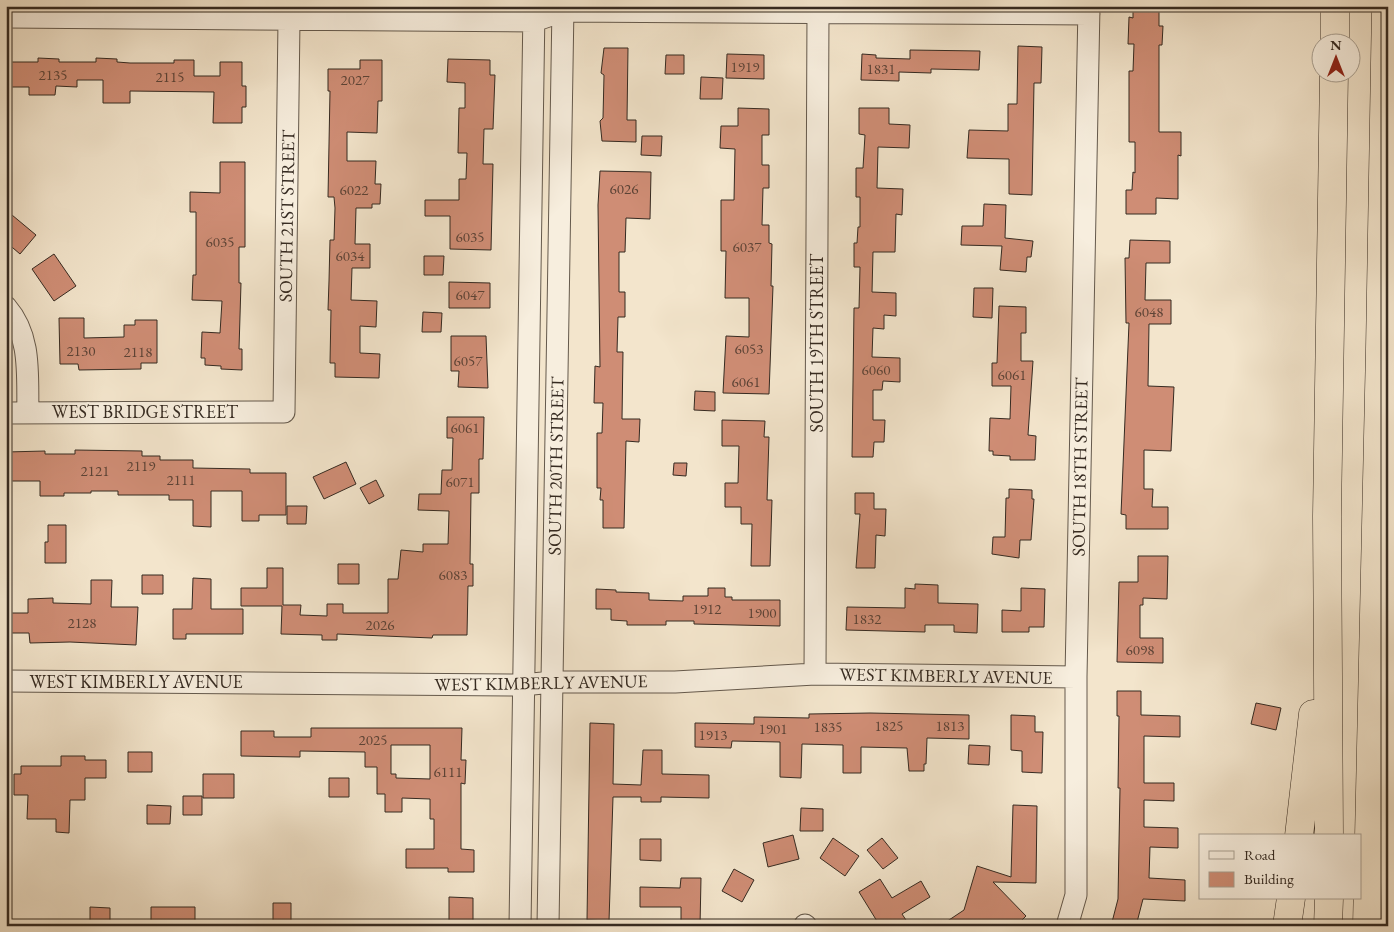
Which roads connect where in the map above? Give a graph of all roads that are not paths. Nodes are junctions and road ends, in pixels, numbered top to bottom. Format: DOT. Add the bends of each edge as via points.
graph roads {
  1 [pos="1335,6"];
  2 [pos="1386,6"];
  3 [pos="563,9"];
  4 [pos="1089,10"];
  5 [pos="818,12"];
  6 [pos="534,14"];
  7 [pos="6,18"];
  8 [pos="289,20"];
  9 [pos="1335,32"];
  10 [pos="1334,82"];
  11 [pos="6,306"];
  12 [pos="284,412"];
  13 [pos="6,413"];
  14 [pos="28,413"];
  15 [pos="1327,516"];
  16 [pos="815,674"];
  17 [pos="1076,677"];
  18 [pos="6,681"];
  19 [pos="552,682"];
  20 [pos="523,685"];
  21 [pos="1299,834"];
  22 [pos="1329,834"];
  23 [pos="1291,900"];
  24 [pos="1328,900"];
  25 [pos="520,926"];
  26 [pos="548,926"];
  27 [pos="1067,926"];
  28 [pos="1288,926"];
  29 [pos="1328,926"];
  30 [pos="1367,926"];
  1 -- 9 [label="highway"];
  2 -- 30 [label="highway"];
  3 -- 5 [label="street"];
  3 -- 6 [label="street"];
  3 -- 19 [label="street, SOUTH 20TH STREET"];
  4 -- 5 [label="street"];
  4 -- 17 [label="street, SOUTH 18TH STREET"];
  5 -- 16 [label="street, SOUTH 19TH STREET"];
  6 -- 8 [label="street"];
  6 -- 20 [label="street, SOUTH 20TH STREET"];
  7 -- 8 [label="street"];
  8 -- 12 [label="street, SOUTH 21ST STREET"];
  10 -- 15 [label="highway"];
  11 -- 14 [label="street" via="21,330 27,352"];
  12 -- 14 [label="street, WEST BRIDGE STREET"];
  13 -- 14 [label="street, WEST BRIDGE STREET"];
  15 -- 21 [label="highway" via="1318,555 1313,726"];
  15 -- 22 [label="highway"];
  16 -- 17 [label="street, WEST KIMBERLY AVENUE"];
  16 -- 19 [label="street, WEST KIMBERLY AVENUE" via="675,682"];
  17 -- 27 [label="street, SOUTH 18TH STREET" via="1076,895"];
  18 -- 20 [label="street, WEST KIMBERLY AVENUE"];
  19 -- 20 [label="street, WEST KIMBERLY AVENUE"];
  19 -- 26 [label="street, SOUTH 20TH STREET"];
  20 -- 25 [label="street, SOUTH 20TH STREET"];
  23 -- 28 [label="highway"];
  24 -- 29 [label="highway"];
}
